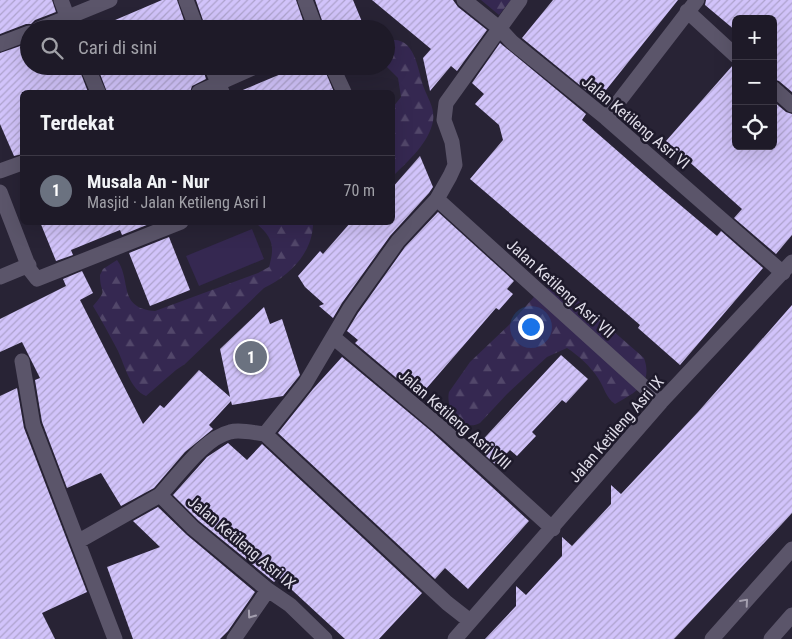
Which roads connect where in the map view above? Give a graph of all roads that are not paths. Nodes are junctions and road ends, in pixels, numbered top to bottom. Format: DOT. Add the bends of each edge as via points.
graph roads {
  1 [pos="61,0"];
  2 [pos="110,0"];
  3 [pos="186,0"];
  4 [pos="305,0"];
  5 [pos="464,0"];
  6 [pos="520,0"];
  7 [pos="692,6"];
  8 [pos="69,20"];
  9 [pos="75,20"];
  10 [pos="194,20"];
  11 [pos="313,20"];
  12 [pos="499,28"];
  13 [pos="20,36"];
  14 [pos="0,44"];
  15 [pos="732,51"];
  16 [pos="91,75"];
  17 [pos="215,75"];
  18 [pos="242,75"];
  19 [pos="336,75"];
  20 [pos="220,88"];
  21 [pos="97,90"];
  22 [pos="343,90"];
  23 [pos="777,92"];
  24 [pos="792,105"];
  25 [pos="606,118"];
  26 [pos="20,164"];
  27 [pos="0,171"];
  28 [pos="0,192"];
  29 [pos="437,199"];
  30 [pos="157,227"];
  31 [pos="29,265"];
  32 [pos="788,268"];
  33 [pos="0,278"];
  34 [pos="333,337"];
  35 [pos="22,361"];
  36 [pos="661,402"];
  37 [pos="265,434"];
  38 [pos="160,495"];
  39 [pos="553,528"];
  40 [pos="79,541"];
  41 [pos="792,549"];
  42 [pos="268,590"];
  43 [pos="792,615"];
  44 [pos="470,621"];
  45 [pos="115,639"];
  46 [pos="234,639"];
  47 [pos="325,639"];
  48 [pos="455,639"];
  49 [pos="712,639"];
  50 [pos="771,639"];
  1 -- 8 [label="street"];
  2 -- 9 [label="street"];
  3 -- 10 [label="street"];
  4 -- 11 [label="street"];
  5 -- 12 [label="street, Jalan Ketileng Asri VI"];
  6 -- 12 [label="street"];
  7 -- 15 [label="street"];
  7 -- 25 [label="street"];
  12 -- 25 [label="street, Jalan Ketileng Asri VI"];
  12 -- 29 [label="street" via="446,102 444,120 452,142 455,165"];
  13 -- 14 [label="street"];
  16 -- 21 [label="street"];
  17 -- 20 [label="street"];
  18 -- 20 [label="street"];
  19 -- 22 [label="street"];
  23 -- 24 [label="street"];
  25 -- 32 [label="street, Jalan Ketileng Asri VI"];
  26 -- 27 [label="street"];
  28 -- 31 [label="street"];
  29 -- 34 [label="street" via="398,241"];
  29 -- 36 [label="street, Jalan Ketileng Asri VII"];
  30 -- 31 [label="street" via="37,279"];
  31 -- 33 [label="street"];
  32 -- 36 [label="street, Jalan Ketileng Asri IX"];
  34 -- 37 [label="street" via="305,384"];
  34 -- 39 [label="street, Jalan Ketileng Asri VIII"];
  35 -- 40 [label="street" via="33,425"];
  36 -- 39 [label="street, Jalan Ketileng Asri IX"];
  37 -- 38 [label="street" via="230,432 221,435 196,455"];
  37 -- 44 [label="street"];
  38 -- 40 [label="street"];
  38 -- 42 [label="street, Jalan Ketileng Asri IX" via="193,528"];
  39 -- 44 [label="street, Jalan Ketileng Asri IX"];
  40 -- 45 [label="street"];
  49 -- 41 [label="street, one-way"];
  42 -- 46 [label="street, one-way"];
  42 -- 47 [label="street, Jalan Ketileng Asri IX" via="290,605"];
  43 -- 50 [label="street"];
  44 -- 48 [label="street, Jalan Ketileng Asri IX"];
}
